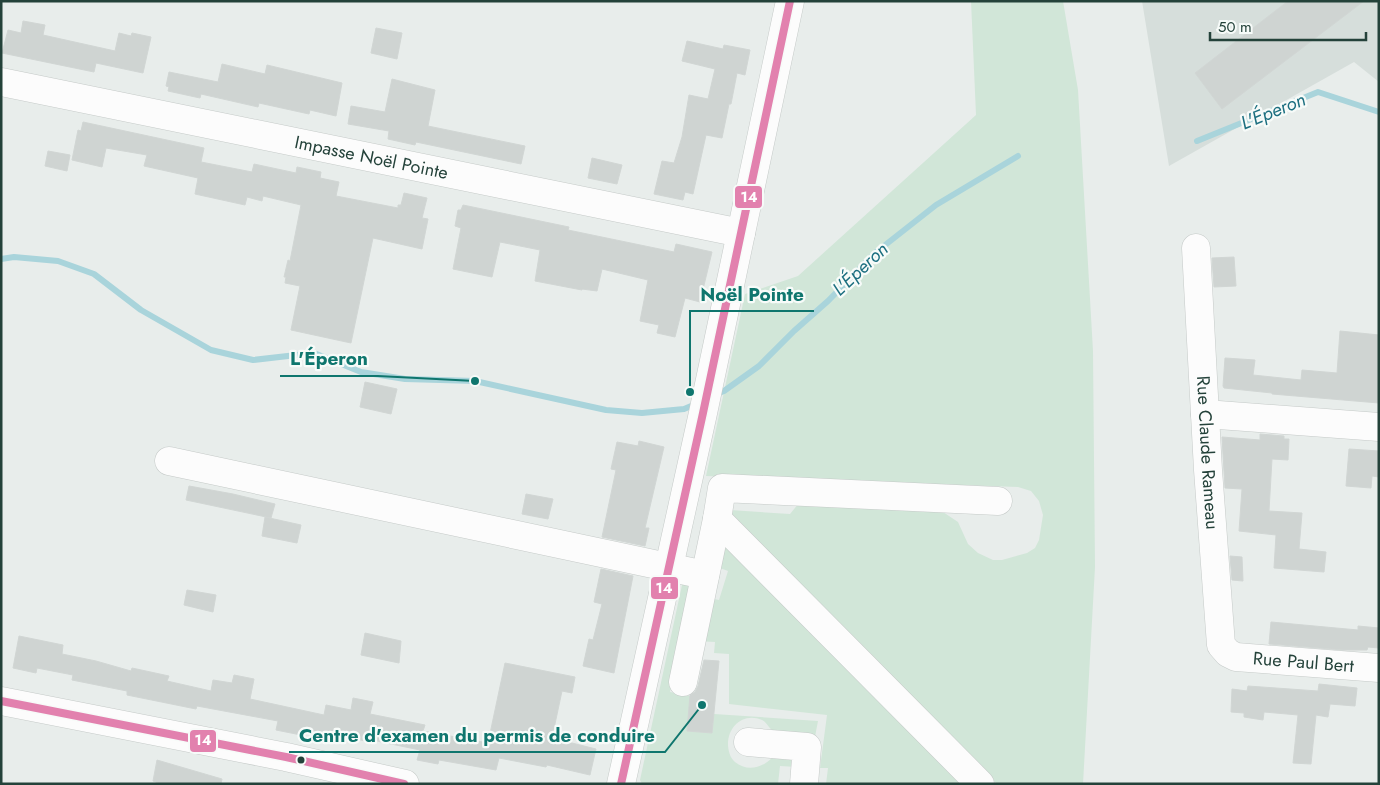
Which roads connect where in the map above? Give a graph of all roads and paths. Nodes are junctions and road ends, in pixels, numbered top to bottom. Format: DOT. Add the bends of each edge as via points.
graph roads {
  1 [pos="790,1"];
  2 [pos="1,82"];
  3 [pos="741,233"];
  4 [pos="1196,248"];
  5 [pos="1205,414"];
  6 [pos="1379,427"];
  7 [pos="169,461"];
  8 [pos="998,501"];
  9 [pos="717,519"];
  10 [pos="669,566"];
  11 [pos="705,575"];
  12 [pos="1228,653"];
  13 [pos="1379,668"];
  14 [pos="683,682"];
  15 [pos="1,701"];
  16 [pos="748,742"];
  17 [pos="405,784"];
  18 [pos="621,784"];
  19 [pos="804,784"];
  20 [pos="980,784"];
  1 -- 3 [label="street"];
  2 -- 3 [label="street, Impasse Noël Pointe"];
  3 -- 10 [label="street"];
  4 -- 5 [label="street, Rue Claude Rameau"];
  5 -- 6 [label="street"];
  5 -- 12 [label="street, Rue Claude Rameau" via="1219,640"];
  7 -- 10 [label="street"];
  8 -- 9 [label="street" via="722,488"];
  9 -- 11 [label="street"];
  9 -- 20 [label="street"];
  10 -- 11 [label="street"];
  10 -- 18 [label="street"];
  11 -- 14 [label="street"];
  12 -- 13 [label="street, Rue Paul Bert"];
  15 -- 17 [label="street"];
  16 -- 19 [label="street" via="807,747"];
}
